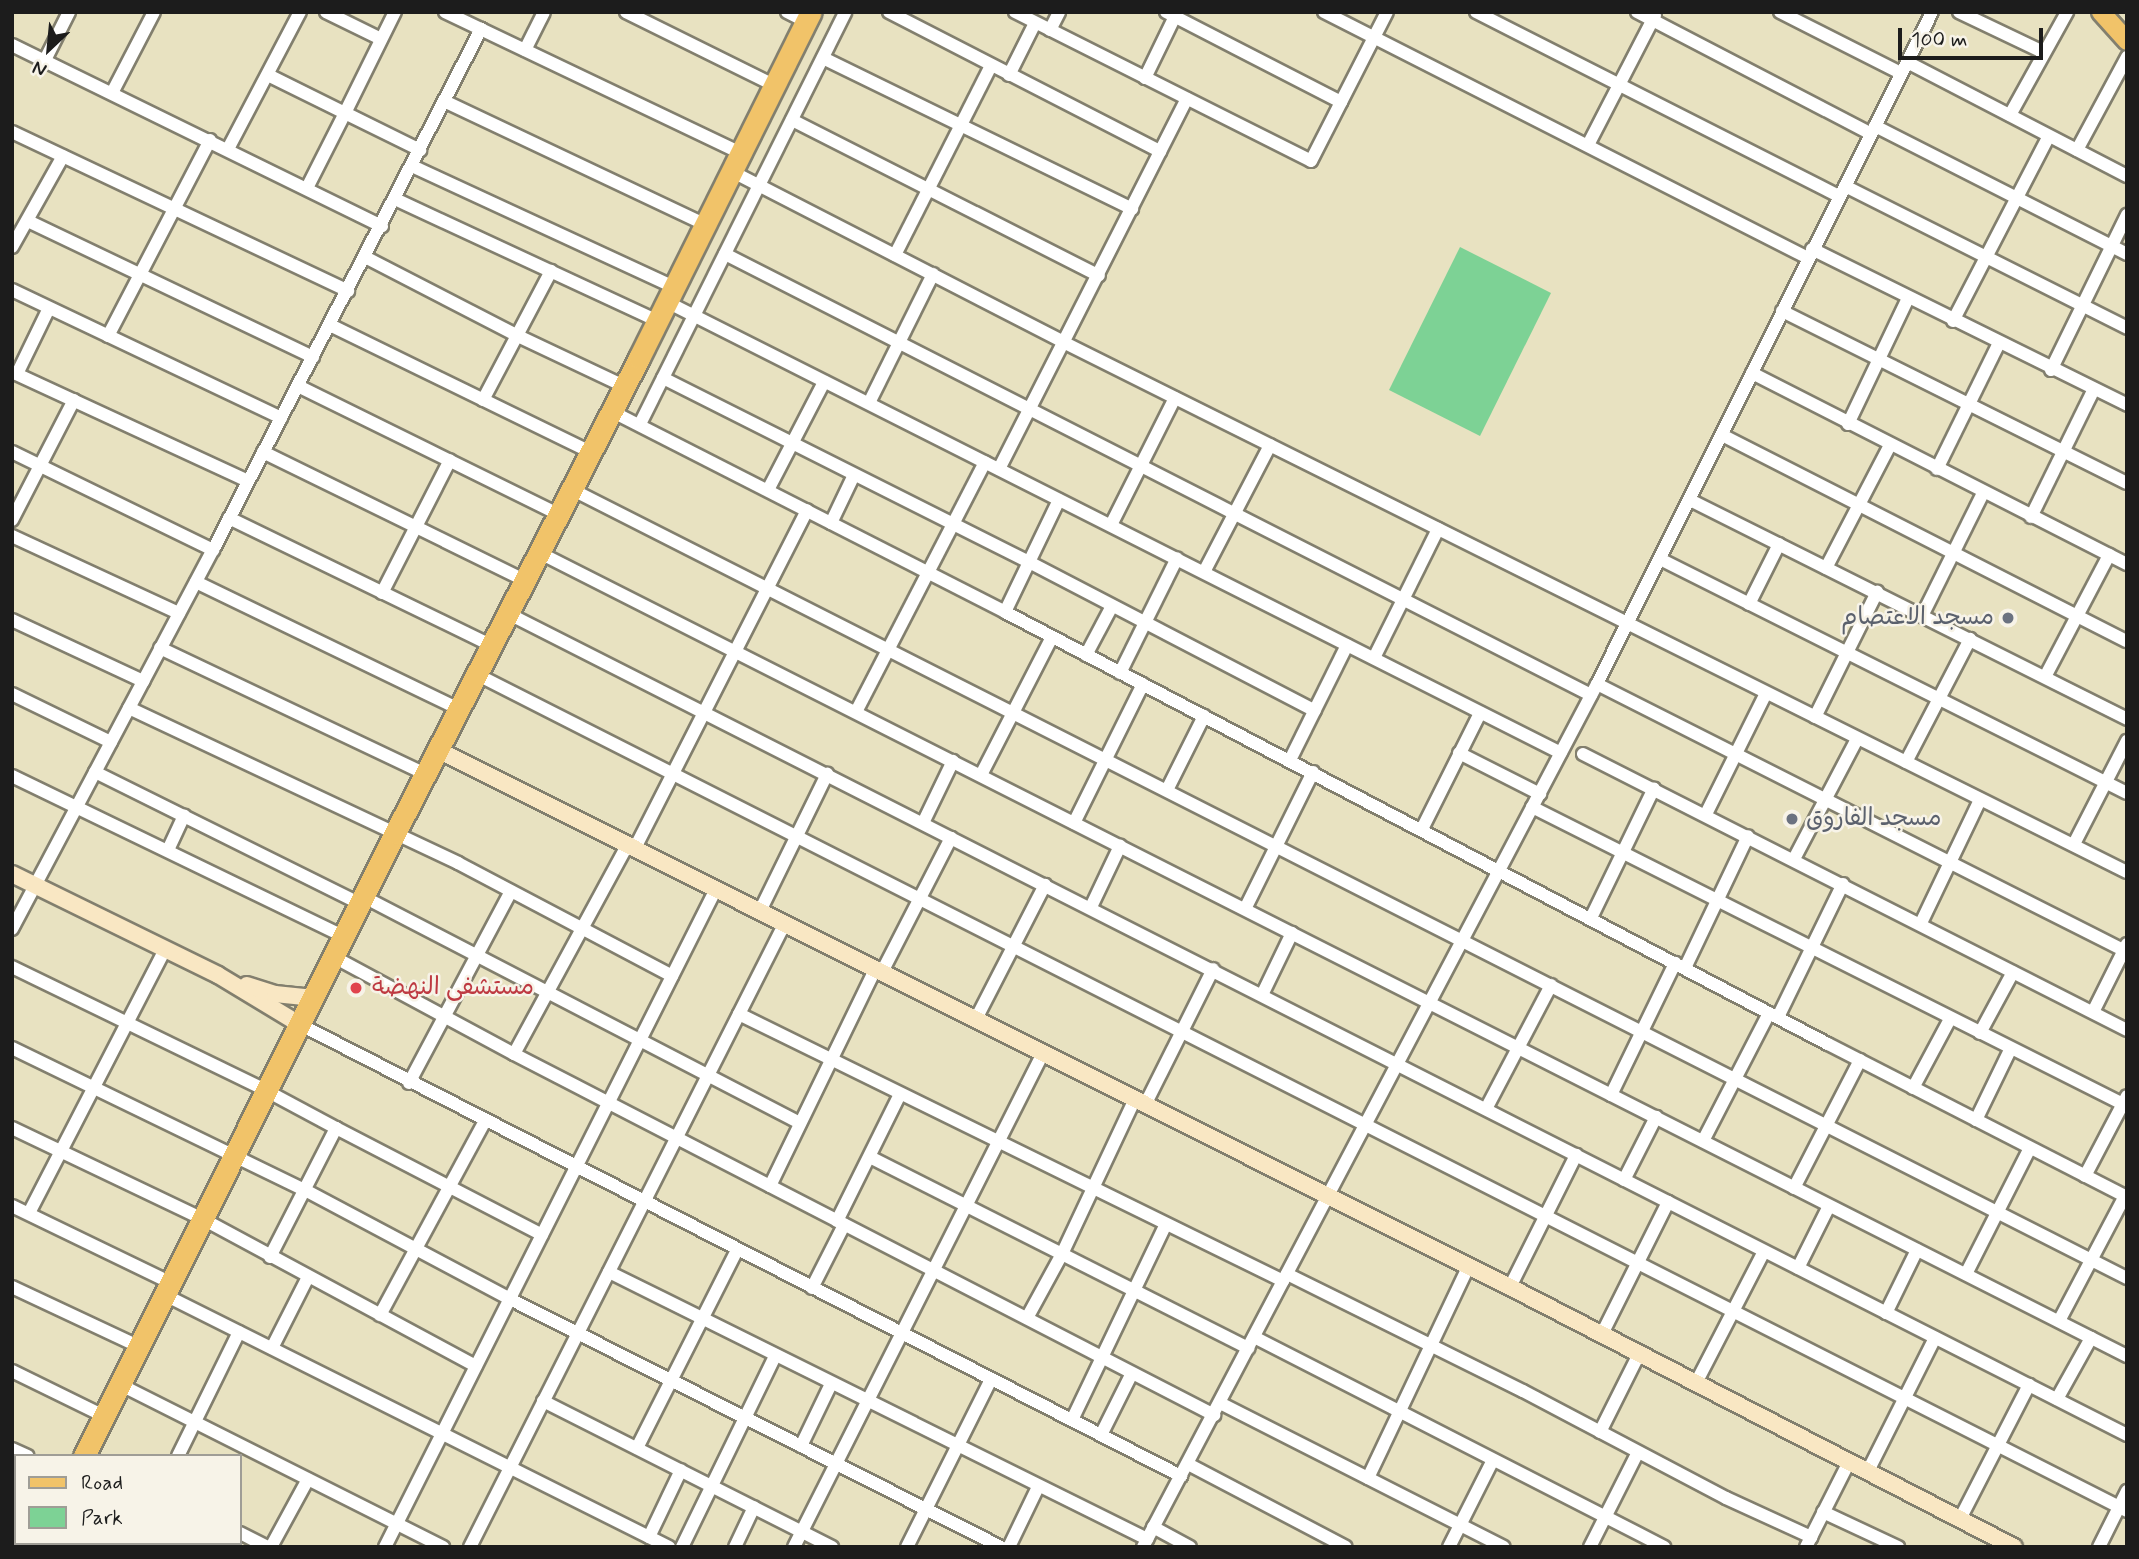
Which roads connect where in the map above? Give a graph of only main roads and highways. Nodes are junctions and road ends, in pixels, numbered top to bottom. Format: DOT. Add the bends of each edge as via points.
graph roads {
  1 [pos="2101,12"];
  2 [pos="802,15"];
  3 [pos="2127,41"];
  4 [pos="86,1454"];
  1 -- 3 [label="main road"];
  2 -- 4 [label="highway" via="774,85 667,303 395,833"];
}
